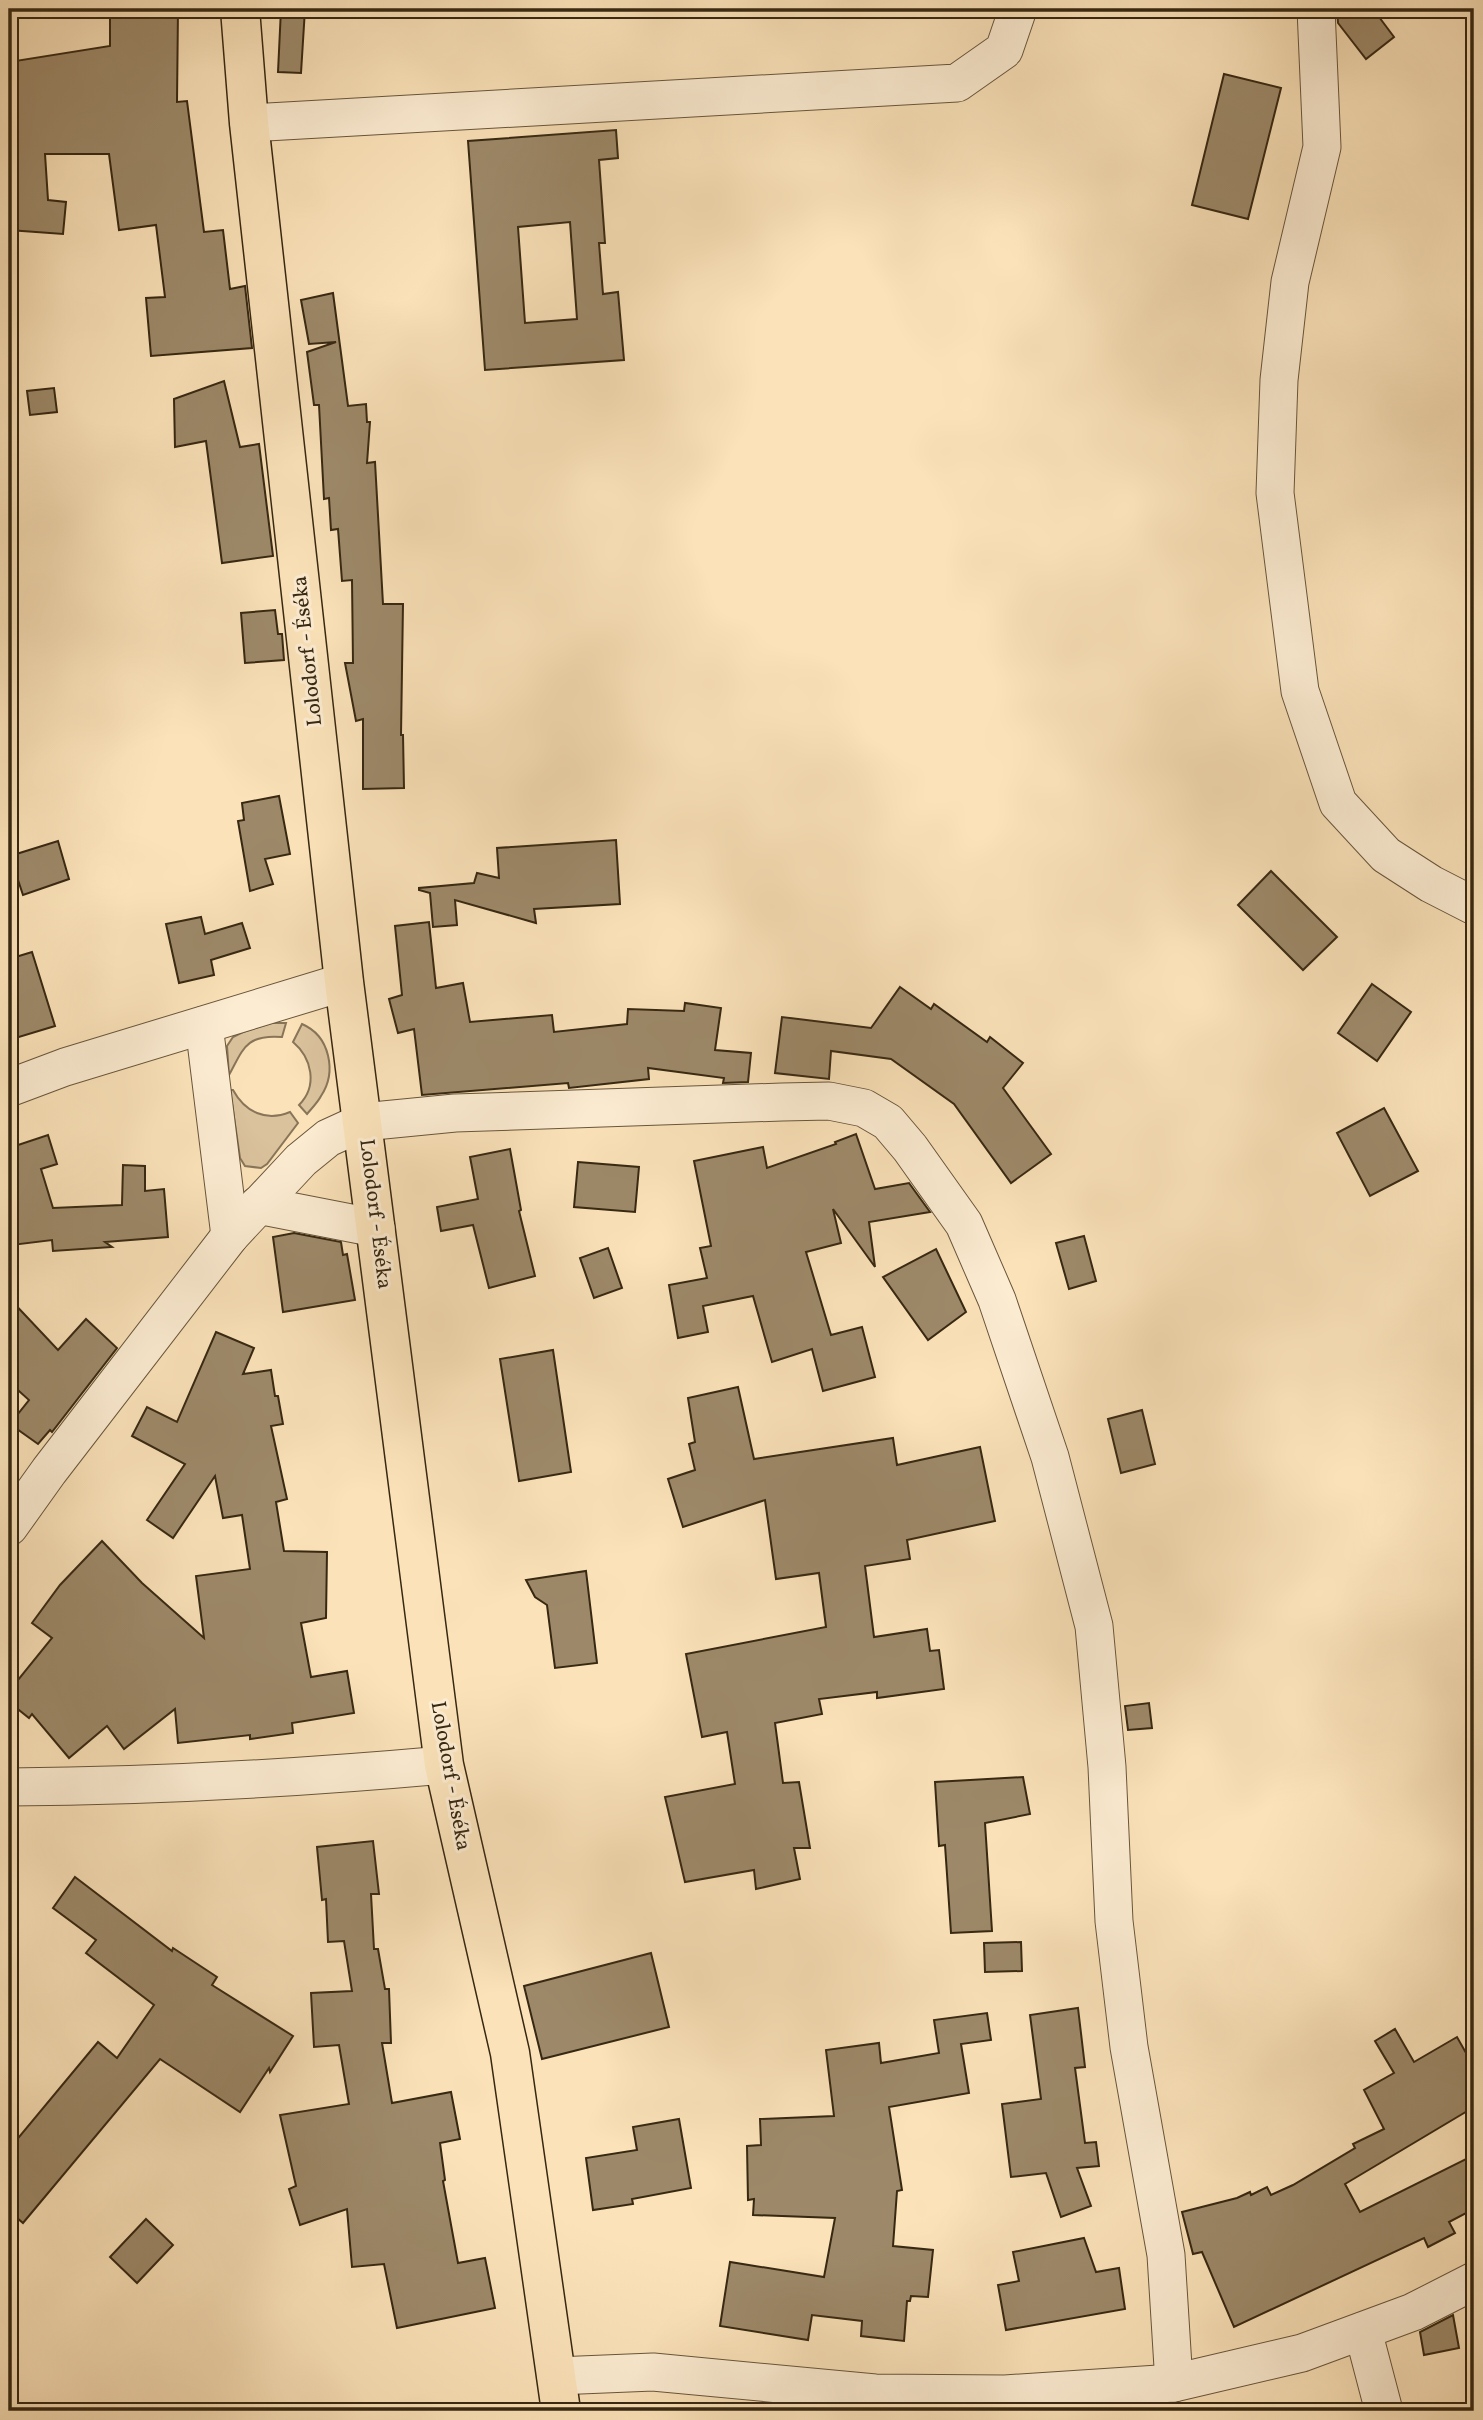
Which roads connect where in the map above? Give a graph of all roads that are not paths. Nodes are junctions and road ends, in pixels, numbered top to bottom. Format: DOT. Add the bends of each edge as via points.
graph roads {
  1 [pos="240,9"];
  2 [pos="1018,9"];
  3 [pos="1316,9"];
  4 [pos="249,122"];
  5 [pos="1474,906"];
  6 [pos="344,982"];
  7 [pos="204,1025"];
  8 [pos="9,1088"];
  9 [pos="363,1122"];
  10 [pos="258,1205"];
  11 [pos="376,1228"];
  12 [pos="230,1236"];
  13 [pos="9,1527"];
  14 [pos="444,1765"];
  15 [pos="9,1787"];
  16 [pos="1474,2281"];
  17 [pos="1363,2331"];
  18 [pos="1174,2383"];
  19 [pos="558,2394"];
  20 [pos="1384,2411"];
  1 -- 4 [label="main road, Lolodorf - Éséka"];
  2 -- 4 [label="street" via="1004,50 957,83"];
  3 -- 5 [label="street" via="1322,147 1290,282 1279,380 1275,493 1300,691 1338,803 1386,855"];
  4 -- 6 [label="main road, Lolodorf - Éséka"];
  6 -- 7 [label="street"];
  6 -- 9 [label="main road, Lolodorf - Éséka"];
  7 -- 8 [label="street"];
  7 -- 12 [label="street"];
  9 -- 10 [label="street" via="328,1138"];
  9 -- 11 [label="main road, Lolodorf - Éséka"];
  9 -- 18 [label="street" via="455,1113 829,1101 864,1108 888,1122 964,1224 997,1300 1051,1457 1094,1626 1114,1921 1129,2047 1166,2255"];
  10 -- 11 [label="street"];
  10 -- 12 [label="street"];
  11 -- 14 [label="main road, Lolodorf - Éséka"];
  12 -- 13 [label="street"];
  14 -- 15 [label="street" via="318,1776"];
  14 -- 19 [label="main road, Lolodorf - Éséka" via="510,2053"];
  16 -- 17 [label="street"];
  17 -- 18 [label="street" via="1302,2353"];
  17 -- 20 [label="street"];
  18 -- 19 [label="street" via="1005,2394 875,2393 653,2372"];
}
